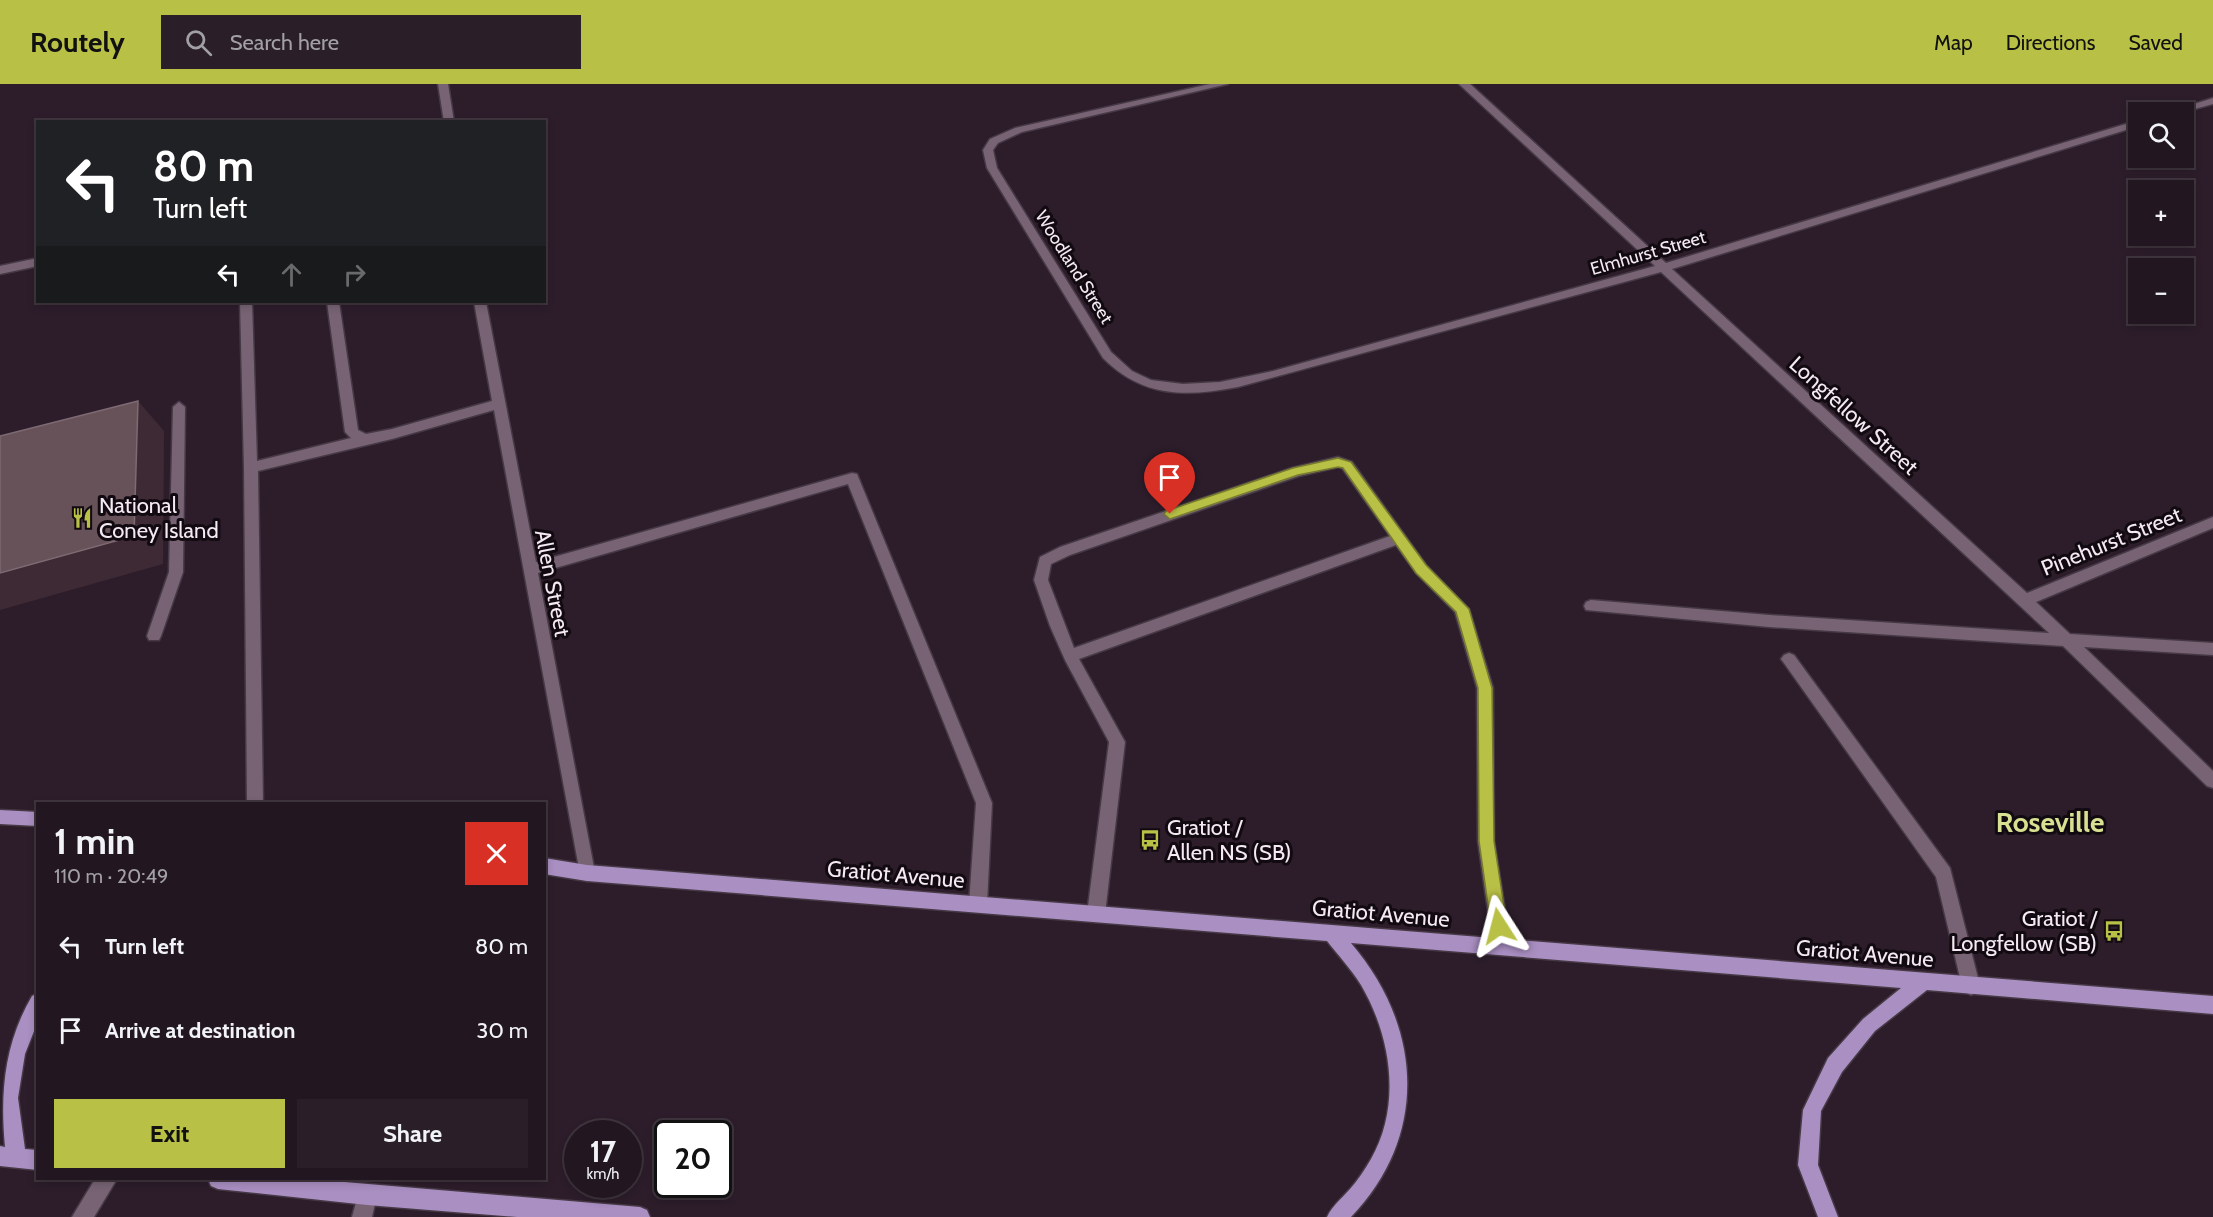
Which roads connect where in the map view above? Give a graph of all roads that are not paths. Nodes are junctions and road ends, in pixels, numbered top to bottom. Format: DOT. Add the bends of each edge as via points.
graph roads {
  1 [pos="443,84"];
  2 [pos="1223,84"];
  3 [pos="1464,84"];
  4 [pos="2213,100"];
  5 [pos="2194,106"];
  6 [pos="449,120"];
  7 [pos="2128,126"];
  8 [pos="36,262"];
  9 [pos="1662,268"];
  10 [pos="0,270"];
  11 [pos="246,303"];
  12 [pos="333,303"];
  13 [pos="480,303"];
  14 [pos="1161,388"];
  15 [pos="498,404"];
  16 [pos="179,407"];
  17 [pos="364,439"];
  18 [pos="251,468"];
  19 [pos="2213,522"];
  20 [pos="1399,538"];
  21 [pos="530,570"];
  22 [pos="2025,600"];
  23 [pos="1591,606"];
  24 [pos="154,636"];
  25 [pos="2065,640"];
  26 [pos="2213,649"];
  27 [pos="1070,656"];
  28 [pos="1789,659"];
  29 [pos="2213,781"];
  30 [pos="255,802"];
  31 [pos="0,817"];
  32 [pos="36,819"];
  33 [pos="546,866"];
  34 [pos="587,873"];
  35 [pos="978,904"];
  36 [pos="1096,914"];
  37 [pos="1331,933"];
  38 [pos="1502,947"];
  39 [pos="1922,983"];
  40 [pos="1971,986"];
  41 [pos="36,1005"];
  42 [pos="2213,1005"];
  43 [pos="8,1157"];
  44 [pos="36,1160"];
  45 [pos="106,1180"];
  46 [pos="227,1180"];
  47 [pos="367,1195"];
  48 [pos="82,1217"];
  49 [pos="362,1217"];
  50 [pos="640,1217"];
  51 [pos="1337,1217"];
  52 [pos="1828,1217"];
  1 -- 6 [label="street"];
  2 -- 14 [label="street, Woodland Street" via="1019,130 994,141 988,150 992,168 1107,355 1131,376"];
  3 -- 9 [label="street, Longfellow Street"];
  4 -- 5 [label="street"];
  7 -- 9 [label="street, Elmhurst Street"];
  8 -- 10 [label="street"];
  9 -- 14 [label="street, Elmhurst Street" via="1273,375 1220,386"];
  9 -- 22 [label="street, Longfellow Street"];
  11 -- 18 [label="street"];
  12 -- 17 [label="street" via="352,432"];
  13 -- 15 [label="street, Allen Street"];
  15 -- 17 [label="street"];
  15 -- 21 [label="street, Allen Street"];
  16 -- 24 [label="street" via="177,572"];
  17 -- 18 [label="street"];
  18 -- 30 [label="street"];
  19 -- 22 [label="street, Pinehurst Street"];
  20 -- 27 [label="street"];
  20 -- 27 [label="street" via="1347,465 1338,462 1297,471 1076,547 1045,561 1041,580"];
  20 -- 38 [label="street" via="1421,569 1462,609 1485,688 1486,841"];
  21 -- 34 [label="street, Allen Street"];
  21 -- 35 [label="street" via="852,478 984,803"];
  22 -- 25 [label="street, Longfellow Street"];
  23 -- 25 [label="street"];
  25 -- 26 [label="street"];
  25 -- 29 [label="street, Longfellow Street"];
  27 -- 36 [label="street" via="1117,742"];
  28 -- 40 [label="street" via="1944,874"];
  31 -- 32 [label="main road"];
  33 -- 34 [label="main road, Gratiot Avenue"];
  34 -- 35 [label="main road, Gratiot Avenue"];
  35 -- 36 [label="main road, Gratiot Avenue"];
  36 -- 37 [label="main road, Gratiot Avenue"];
  37 -- 38 [label="main road, Gratiot Avenue"];
  37 -- 51 [label="main road" via="1368,979 1388,1022 1399,1062 1399,1108 1387,1149 1362,1189"];
  38 -- 39 [label="main road, Gratiot Avenue"];
  39 -- 40 [label="main road, Gratiot Avenue"];
  39 -- 52 [label="main road" via="1869,1025 1835,1065 1812,1110 1808,1165"];
  40 -- 42 [label="main road, Gratiot Avenue"];
  41 -- 43 [label="main road" via="14,1062"];
  43 -- 44 [label="main road"];
  45 -- 48 [label="street"];
  46 -- 47 [label="main road"];
  47 -- 49 [label="street"];
  47 -- 50 [label="main road"];
}
